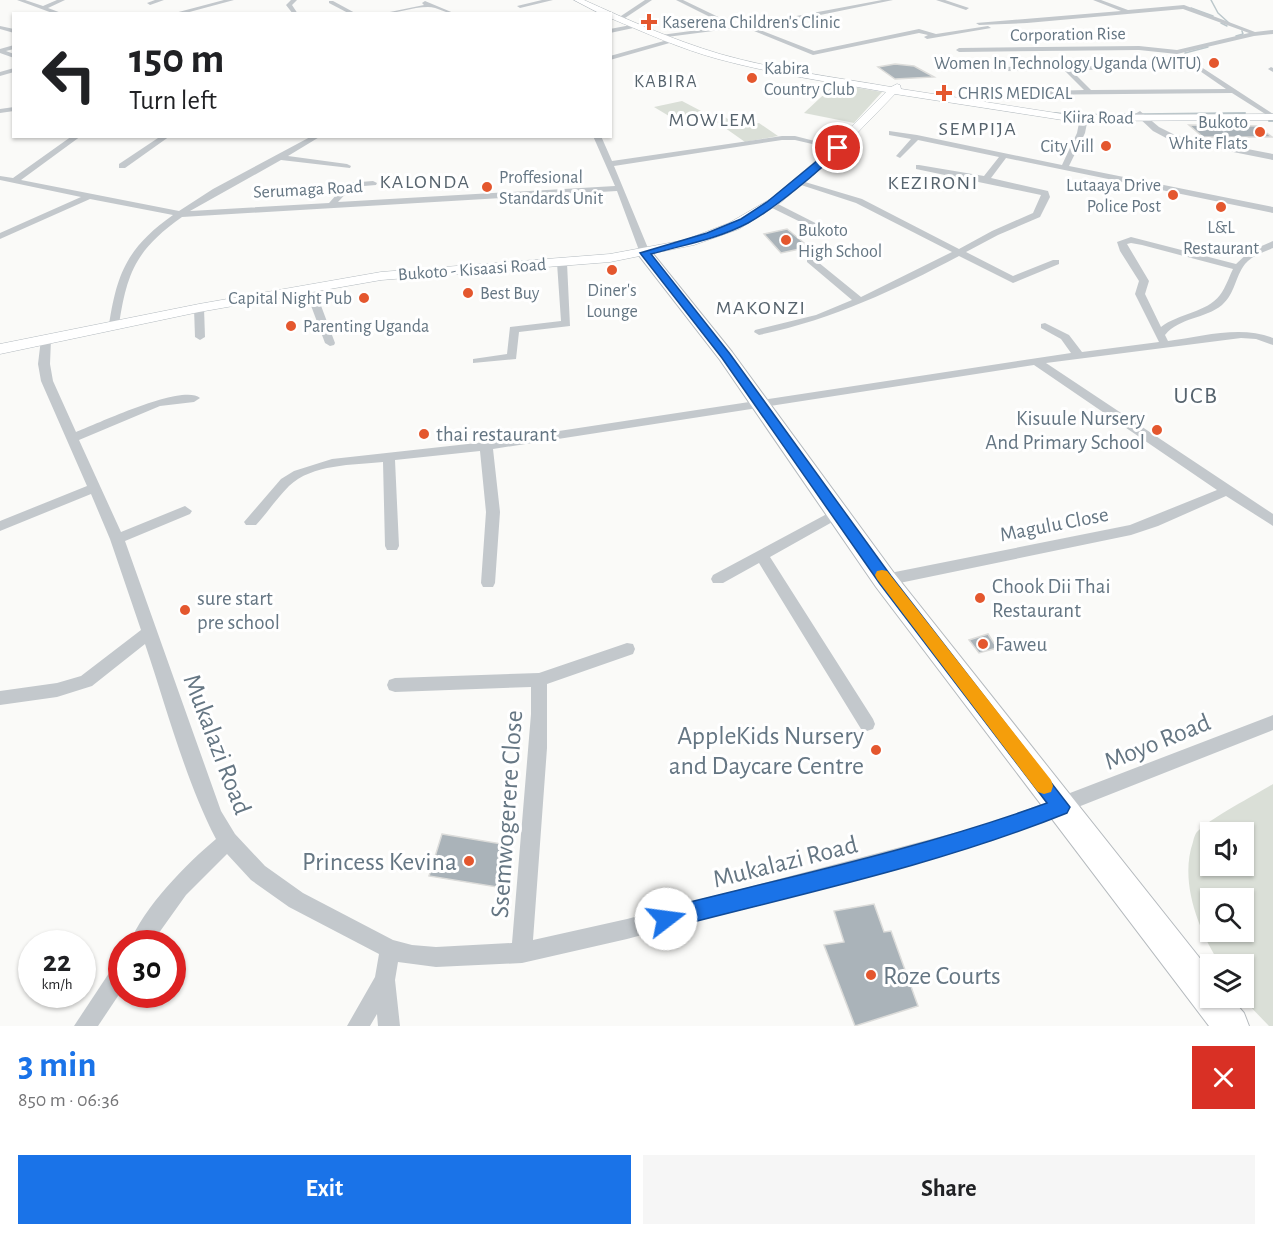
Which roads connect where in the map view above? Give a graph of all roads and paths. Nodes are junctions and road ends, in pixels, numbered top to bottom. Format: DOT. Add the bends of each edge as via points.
graph roads {
  1 [pos="20,0"];
  2 [pos="62,0"];
  3 [pos="161,0"];
  4 [pos="231,0"];
  5 [pos="294,0"];
  6 [pos="416,0"];
  7 [pos="550,0"];
  8 [pos="578,0"];
  9 [pos="649,0"];
  10 [pos="680,0"];
  11 [pos="890,0"];
  12 [pos="939,0"];
  13 [pos="1096,0"];
  14 [pos="331,2"];
  15 [pos="150,3"];
  16 [pos="221,3"];
  17 [pos="1184,4"];
  18 [pos="431,5"];
  19 [pos="520,6"];
  20 [pos="42,8"];
  21 [pos="966,8"];
  22 [pos="55,12"];
  23 [pos="182,12"];
  24 [pos="222,12"];
  25 [pos="294,12"];
  26 [pos="351,12"];
  27 [pos="393,12"];
  28 [pos="449,12"];
  29 [pos="605,12"];
  30 [pos="1131,12"];
  31 [pos="612,15"];
  32 [pos="620,19"];
  33 [pos="1035,21"];
  34 [pos="979,23"];
  35 [pos="745,26"];
  36 [pos="637,27"];
  37 [pos="737,28"];
  38 [pos="612,31"];
  39 [pos="1273,32"];
  40 [pos="1252,34"];
  41 [pos="934,35"];
  42 [pos="926,38"];
  43 [pos="666,39"];
  44 [pos="1273,42"];
  45 [pos="0,47"];
  46 [pos="10,48"];
  47 [pos="959,50"];
  48 [pos="1177,52"];
  49 [pos="12,55"];
  50 [pos="612,57"];
  51 [pos="1198,67"];
  52 [pos="1064,68"];
  53 [pos="1001,69"];
  54 [pos="896,88"];
  55 [pos="1233,91"];
  56 [pos="1089,92"];
  57 [pos="1015,93"];
  58 [pos="1146,116"];
  59 [pos="1078,118"];
  60 [pos="1115,118"];
  61 [pos="1270,118"];
  62 [pos="1156,129"];
  63 [pos="892,133"];
  64 [pos="917,137"];
  65 [pos="75,138"];
  66 [pos="163,138"];
  67 [pos="315,138"];
  68 [pos="598,138"];
  69 [pos="1181,139"];
  70 [pos="838,148"];
  71 [pos="900,156"];
  72 [pos="1004,156"];
  73 [pos="1273,157"];
  74 [pos="283,158"];
  75 [pos="610,164"];
  76 [pos="122,166"];
  77 [pos="347,166"];
  78 [pos="919,167"];
  79 [pos="1064,169"];
  80 [pos="0,178"];
  81 [pos="986,179"];
  82 [pos="14,181"];
  83 [pos="798,181"];
  84 [pos="373,183"];
  85 [pos="620,188"];
  86 [pos="89,196"];
  87 [pos="332,204"];
  88 [pos="771,204"];
  89 [pos="1273,210"];
  90 [pos="181,214"];
  91 [pos="832,234"];
  92 [pos="0,236"];
  93 [pos="1273,244"];
  94 [pos="645,253"];
  95 [pos="961,253"];
  96 [pos="810,260"];
  97 [pos="1056,262"];
  98 [pos="562,263"];
  99 [pos="1238,267"];
  100 [pos="309,287"];
  101 [pos="858,300"];
  102 [pos="199,308"];
  103 [pos="114,325"];
  104 [pos="1045,326"];
  105 [pos="759,332"];
  106 [pos="200,337"];
  107 [pos="46,339"];
  108 [pos="1163,340"];
  109 [pos="1273,342"];
  110 [pos="330,344"];
  111 [pos="0,349"];
  112 [pos="1079,356"];
  113 [pos="477,362"];
  114 [pos="1037,362"];
  115 [pos="194,398"];
  116 [pos="760,405"];
  117 [pos="71,439"];
  118 [pos="486,446"];
  119 [pos="389,456"];
  120 [pos="94,488"];
  121 [pos="1226,491"];
  122 [pos="184,510"];
  123 [pos="838,513"];
  124 [pos="1273,521"];
  125 [pos="251,522"];
  126 [pos="0,526"];
  127 [pos="117,539"];
  128 [pos="392,546"];
  129 [pos="768,552"];
  130 [pos="718,579"];
  131 [pos="885,580"];
  132 [pos="488,583"];
  133 [pos="150,632"];
  134 [pos="627,649"];
  135 [pos="539,680"];
  136 [pos="395,685"];
  137 [pos="0,698"];
  138 [pos="1273,722"];
  139 [pos="867,724"];
  140 [pos="1061,807"];
  141 [pos="228,841"];
  142 [pos="149,930"];
  143 [pos="390,949"];
  144 [pos="522,953"];
  145 [pos="385,980"];
  146 [pos="108,992"];
  147 [pos="85,1026"];
  148 [pos="358,1026"];
  149 [pos="389,1026"];
  150 [pos="1231,1026"];
  1 -- 20 [label="street"];
  2 -- 20 [label="street"];
  3 -- 15 [label="street"];
  4 -- 16 [label="street"];
  5 -- 25 [label="street" via="289,5"];
  6 -- 18 [label="street"];
  7 -- 19 [label="street"];
  8 -- 29 [label="main road"];
  9 -- 32 [label="street"];
  10 -- 37 [label="street"];
  11 -- 35 [label="street"];
  12 -- 21 [label="street"];
  13 -- 30 [label="street"];
  14 -- 26 [label="street"];
  16 -- 23 [label="street"];
  16 -- 24 [label="street"];
  17 -- 30 [label="street"];
  17 -- 40 [label="street"];
  18 -- 27 [label="street"];
  18 -- 28 [label="street"];
  20 -- 22 [label="street"];
  30 -- 33 [label="street"];
  31 -- 32 [label="main road"];
  32 -- 36 [label="main road"];
  33 -- 34 [label="street"];
  33 -- 41 [label="street"];
  35 -- 37 [label="street"];
  35 -- 41 [label="street" via="813,53 919,31"];
  36 -- 38 [label="street"];
  36 -- 43 [label="main road, Kiira Road"];
  37 -- 43 [label="street" via="678,33"];
  39 -- 40 [label="street, Corporation Rise"];
  40 -- 44 [label="street"];
  40 -- 48 [label="street, Corporation Rise"];
  41 -- 42 [label="street"];
  43 -- 50 [label="street"];
  43 -- 54 [label="main road, Kiira Road" via="720,57"];
  45 -- 46 [label="street"];
  46 -- 49 [label="street" via="0,51"];
  47 -- 48 [label="street, Corporation Rise" via="1139,48"];
  48 -- 51 [label="street, Corporation Rise"];
  51 -- 52 [label="street"];
  51 -- 55 [label="street, Corporation Rise"];
  52 -- 53 [label="street"];
  52 -- 56 [label="street"];
  54 -- 58 [label="main road, Kiira Road" via="1046,113"];
  54 -- 59 [label="main road, Kiira Road" via="1007,110"];
  54 -- 70 [label="main road, Bukoto - Kisaasi Road"];
  55 -- 56 [label="street"];
  55 -- 61 [label="street, Corporation Rise"];
  56 -- 57 [label="street"];
  58 -- 60 [label="main road, Kiira Road"];
  58 -- 61 [label="main road, Kiira Road"];
  58 -- 62 [label="street"];
  58 -- 69 [label="street"];
  59 -- 60 [label="main road, Kiira Road"];
  59 -- 79 [label="street" via="1083,123 1081,133"];
  60 -- 62 [label="main road"];
  62 -- 69 [label="street"];
  63 -- 64 [label="street"];
  64 -- 71 [label="street"];
  64 -- 72 [label="street"];
  65 -- 82 [label="street"];
  66 -- 76 [label="street"];
  67 -- 74 [label="street"];
  68 -- 75 [label="street"];
  69 -- 73 [label="street"];
  70 -- 75 [label="street" via="782,138"];
  70 -- 83 [label="main road, Bukoto - Kisaasi Road"];
  72 -- 79 [label="street"];
  72 -- 81 [label="street"];
  74 -- 77 [label="street"];
  74 -- 90 [label="street" via="211,193"];
  75 -- 85 [label="street"];
  78 -- 81 [label="street"];
  79 -- 89 [label="street"];
  80 -- 82 [label="street, Serumaga Road"];
  81 -- 95 [label="street" via="1043,192 1046,197 1037,215"];
  82 -- 86 [label="street, Serumaga Road"];
  83 -- 88 [label="main road, Bukoto - Kisaasi Road"];
  83 -- 95 [label="street" via="850,197"];
  84 -- 87 [label="street" via="350,185"];
  85 -- 87 [label="street, Serumaga Road"];
  85 -- 94 [label="street"];
  86 -- 90 [label="street, Serumaga Road"];
  86 -- 92 [label="street"];
  87 -- 90 [label="street, Serumaga Road"];
  88 -- 91 [label="street"];
  88 -- 94 [label="main road, Bukoto - Kisaasi Road" via="723,231"];
  90 -- 103 [label="street" via="151,238 129,264 120,288"];
  93 -- 99 [label="street"];
  94 -- 98 [label="main road, Bukoto - Kisaasi Road"];
  94 -- 116 [label="main road"];
  95 -- 97 [label="street" via="1012,280"];
  95 -- 101 [label="street"];
  96 -- 101 [label="street"];
  98 -- 100 [label="main road, Bukoto - Kisaasi Road" via="381,276"];
  98 -- 113 [label="street" via="566,324 514,329 512,357"];
  99 -- 108 [label="street" via="1230,289 1216,304 1169,324"];
  99 -- 108 [label="street" via="1143,242 1122,242 1144,281 1140,294"];
  100 -- 102 [label="main road, Bukoto - Kisaasi Road"];
  100 -- 110 [label="street"];
  101 -- 105 [label="street" via="792,327"];
  102 -- 103 [label="main road, Bukoto - Kisaasi Road"];
  102 -- 106 [label="street"];
  103 -- 107 [label="main road, Bukoto - Kisaasi Road"];
  104 -- 112 [label="street" via="1065,337"];
  107 -- 111 [label="main road, Bukoto - Kisaasi Road"];
  107 -- 117 [label="street, Mukalazi Road" via="46,381"];
  108 -- 109 [label="street" via="1241,335"];
  108 -- 112 [label="street"];
  112 -- 114 [label="street"];
  114 -- 116 [label="street"];
  114 -- 121 [label="street"];
  115 -- 117 [label="street" via="158,402"];
  116 -- 118 [label="street"];
  116 -- 123 [label="main road"];
  117 -- 120 [label="street, Mukalazi Road"];
  118 -- 119 [label="street"];
  118 -- 132 [label="street" via="493,512"];
  119 -- 125 [label="street" via="332,463 299,474 286,482"];
  119 -- 128 [label="street"];
  120 -- 126 [label="street"];
  120 -- 127 [label="street, Mukalazi Road"];
  121 -- 124 [label="street"];
  121 -- 131 [label="street, Magulu Close" via="1131,530"];
  122 -- 127 [label="street"];
  123 -- 129 [label="street"];
  123 -- 131 [label="main road"];
  127 -- 133 [label="street, Mukalazi Road"];
  129 -- 130 [label="street"];
  129 -- 139 [label="street"];
  131 -- 140 [label="main road"];
  133 -- 137 [label="street" via="86,681 57,690"];
  133 -- 141 [label="street, Mukalazi Road" via="196,768"];
  134 -- 135 [label="street"];
  135 -- 136 [label="street"];
  135 -- 144 [label="street, Ssemwogerere Close" via="540,726"];
  138 -- 140 [label="street, Moyo Road"];
  140 -- 144 [label="street, Mukalazi Road" via="929,851"];
  140 -- 150 [label="main road"];
  141 -- 142 [label="street" via="176,890"];
  141 -- 143 [label="street, Mukalazi Road" via="258,873 296,900"];
  143 -- 144 [label="street, Mukalazi Road" via="436,957"];
  143 -- 145 [label="street"];
  145 -- 148 [label="street"];
  145 -- 149 [label="street"];
  146 -- 147 [label="street"];
}
